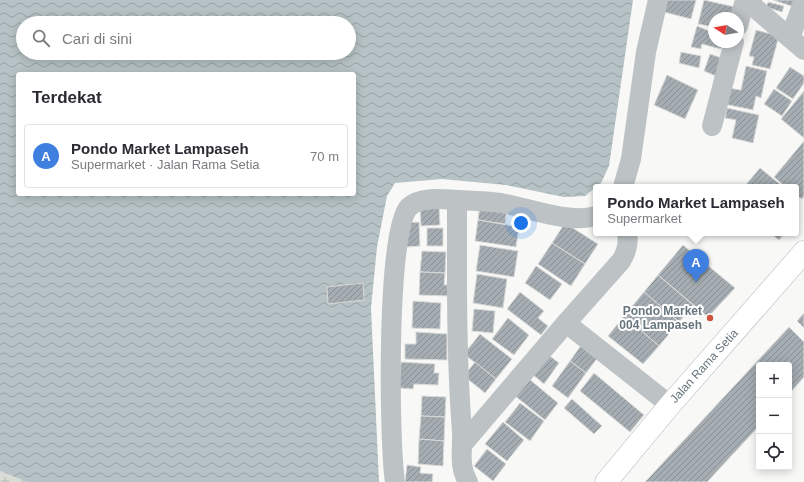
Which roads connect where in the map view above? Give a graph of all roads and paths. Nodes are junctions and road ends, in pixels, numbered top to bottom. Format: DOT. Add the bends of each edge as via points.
graph roads {
  1 [pos="658,0"];
  2 [pos="745,0"];
  3 [pos="750,0"];
  4 [pos="804,0"];
  5 [pos="742,12"];
  6 [pos="797,44"];
  7 [pos="732,48"];
  8 [pos="712,126"];
  9 [pos="624,184"];
  10 [pos="457,200"];
  11 [pos="593,216"];
  12 [pos="627,236"];
  13 [pos="804,252"];
  14 [pos="566,323"];
  15 [pos="670,405"];
  16 [pos="462,445"];
  17 [pos="395,482"];
  18 [pos="468,482"];
  19 [pos="606,482"];
  1 -- 9 [label="street" via="646,52 631,158"];
  2 -- 5 [label="street"];
  3 -- 6 [label="street" via="755,8"];
  4 -- 6 [label="street"];
  7 -- 8 [label="street"];
  10 -- 11 [label="street" via="500,203 569,217"];
  10 -- 16 [label="street" via="458,370"];
  10 -- 17 [label="street" via="417,202 408,208 401,222 397,242 392,317 391,446"];
  12 -- 14 [label="street" via="625,255 621,261"];
  13 -- 15 [label="street, Jalan Rama Setia"];
  14 -- 15 [label="street"];
  14 -- 16 [label="street"];
  15 -- 19 [label="street, Jalan Rama Setia"];
  16 -- 18 [label="street" via="462,469"];
}
